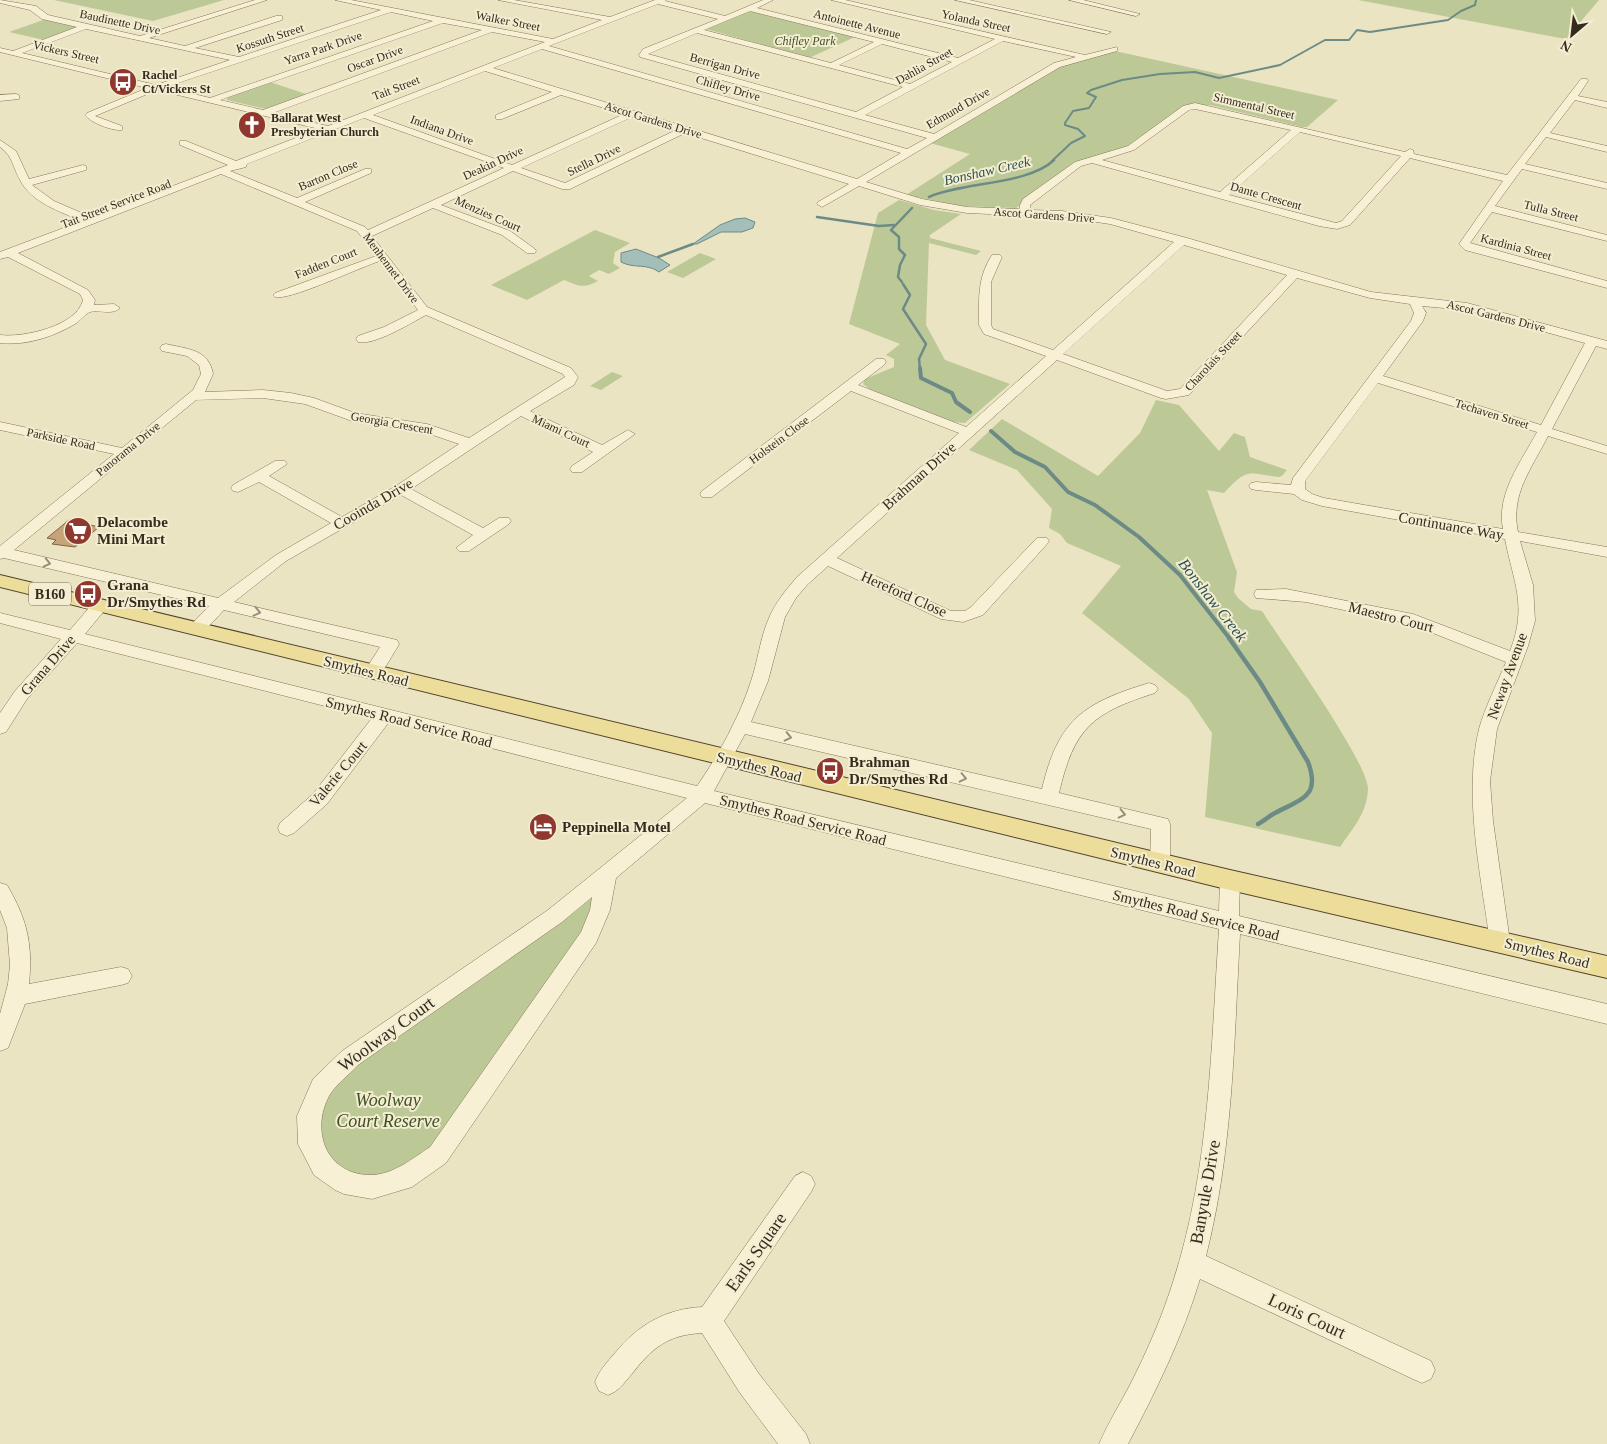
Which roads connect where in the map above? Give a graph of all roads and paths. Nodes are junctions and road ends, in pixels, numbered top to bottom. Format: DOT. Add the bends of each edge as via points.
graph roads {
  1 [pos="263,0"];
  2 [pos="339,0"];
  3 [pos="503,0"];
  4 [pos="768,0"];
  5 [pos="835,0"];
  6 [pos="959,0"];
  7 [pos="1073,0"];
  8 [pos="0,1"];
  9 [pos="660,1"];
  10 [pos="569,3"];
  11 [pos="402,4"];
  12 [pos="649,5"];
  13 [pos="749,8"];
  14 [pos="553,9"];
  15 [pos="389,10"];
  16 [pos="1136,14"];
  17 [pos="279,18"];
  18 [pos="725,18"];
  19 [pos="443,20"];
  20 [pos="612,20"];
  21 [pos="86,26"];
  22 [pos="493,29"];
  23 [pos="696,30"];
  24 [pos="1107,32"];
  25 [pos="139,38"];
  26 [pos="1002,38"];
  27 [pos="559,40"];
  28 [pos="880,42"];
  29 [pos="186,48"];
  30 [pos="538,48"];
  31 [pos="1114,49"];
  32 [pos="0,50"];
  33 [pos="14,53"];
  34 [pos="1083,56"];
  35 [pos="239,60"];
  36 [pos="959,61"];
  37 [pos="831,66"];
  38 [pos="486,69"];
  39 [pos="1584,81"];
  40 [pos="157,87"];
  41 [pos="912,87"];
  42 [pos="562,91"];
  43 [pos="16,97"];
  44 [pos="1573,97"];
  45 [pos="0,98"];
  46 [pos="212,100"];
  47 [pos="1607,104"];
  48 [pos="266,112"];
  49 [pos="631,114"];
  50 [pos="858,116"];
  51 [pos="360,117"];
  52 [pos="499,117"];
  53 [pos="341,124"];
  54 [pos="118,128"];
  55 [pos="1298,129"];
  56 [pos="326,130"];
  57 [pos="684,130"];
  58 [pos="1544,134"];
  59 [pos="934,138"];
  60 [pos="0,142"];
  61 [pos="183,143"];
  62 [pos="1607,149"];
  63 [pos="12,152"];
  64 [pos="906,152"];
  65 [pos="1409,154"];
  66 [pos="0,155"];
  67 [pos="1092,160"];
  68 [pos="237,165"];
  69 [pos="1520,166"];
  70 [pos="83,168"];
  71 [pos="511,168"];
  72 [pos="222,171"];
  73 [pos="368,172"];
  74 [pos="208,176"];
  75 [pos="1509,179"];
  76 [pos="27,183"];
  77 [pos="856,183"];
  78 [pos="1607,186"];
  79 [pos="1222,196"];
  80 [pos="297,202"];
  81 [pos="822,204"];
  82 [pos="433,205"];
  83 [pos="1489,208"];
  84 [pos="1026,212"];
  85 [pos="86,223"];
  86 [pos="366,234"];
  87 [pos="1607,238"];
  88 [pos="1183,240"];
  89 [pos="28,246"];
  90 [pos="531,251"];
  91 [pos="3,253"];
  92 [pos="996,256"];
  93 [pos="383,257"];
  94 [pos="1295,273"];
  95 [pos="1607,285"];
  96 [pos="279,295"];
  97 [pos="1414,301"];
  98 [pos="114,308"];
  99 [pos="87,309"];
  100 [pos="426,310"];
  101 [pos="362,338"];
  102 [pos="0,339"];
  103 [pos="1592,341"];
  104 [pos="1607,345"];
  105 [pos="166,348"];
  106 [pos="1054,356"];
  107 [pos="880,362"];
  108 [pos="566,376"];
  109 [pos="1376,378"];
  110 [pos="850,386"];
  111 [pos="194,396"];
  112 [pos="520,412"];
  113 [pos="976,425"];
  114 [pos="0,426"];
  115 [pos="1544,430"];
  116 [pos="628,434"];
  117 [pos="471,444"];
  118 [pos="601,450"];
  119 [pos="1607,450"];
  120 [pos="123,452"];
  121 [pos="280,464"];
  122 [pos="576,469"];
  123 [pos="259,476"];
  124 [pos="1256,486"];
  125 [pos="238,488"];
  126 [pos="401,489"];
  127 [pos="1298,490"];
  128 [pos="708,494"];
  129 [pos="504,521"];
  130 [pos="342,523"];
  131 [pos="483,534"];
  132 [pos="1511,537"];
  133 [pos="1042,541"];
  134 [pos="464,548"];
  135 [pos="1607,552"];
  136 [pos="1,553"];
  137 [pos="827,559"];
  138 [pos="0,581"];
  139 [pos="1262,594"];
  140 [pos="221,604"];
  141 [pos="100,606"];
  142 [pos="0,618"];
  143 [pos="195,629"];
  144 [pos="72,637"];
  145 [pos="1515,659"];
  146 [pos="372,672"];
  147 [pos="1149,689"];
  148 [pos="384,716"];
  149 [pos="0,726"];
  150 [pos="740,726"];
  151 [pos="723,758"];
  152 [pos="702,795"];
  153 [pos="1049,798"];
  154 [pos="287,828"];
  155 [pos="1160,863"];
  156 [pos="606,877"];
  157 [pos="1230,880"];
  158 [pos="0,891"];
  159 [pos="1229,924"];
  160 [pos="1500,942"];
  161 [pos="1607,968"];
  162 [pos="121,976"];
  163 [pos="16,996"];
  164 [pos="1607,1014"];
  165 [pos="0,1041"];
  166 [pos="803,1184"];
  167 [pos="1192,1262"];
  168 [pos="709,1320"];
  169 [pos="1422,1370"];
  170 [pos="608,1382"];
  171 [pos="796,1444"];
  172 [pos="1114,1444"];
  1 -- 25 [label="street"];
  2 -- 15 [label="street, Walker Street"];
  3 -- 14 [label="street"];
  4 -- 13 [label="street, Berrigan Drive"];
  5 -- 26 [label="street, Yolanda Street"];
  6 -- 24 [label="street"];
  7 -- 16 [label="street"];
  8 -- 21 [label="street, Baudinette Drive" via="33,8 44,17"];
  9 -- 12 [label="street"];
  9 -- 18 [label="street"];
  10 -- 14 [label="street"];
  11 -- 15 [label="street, Kossuth Street"];
  12 -- 20 [label="street"];
  12 -- 27 [label="street" via="645,12 588,34"];
  13 -- 18 [label="street, Berrigan Drive"];
  13 -- 28 [label="street, Antoinette Avenue"];
  14 -- 20 [label="street"];
  15 -- 19 [label="street, Walker Street"];
  15 -- 35 [label="street, Kossuth Street"];
  17 -- 29 [label="street"];
  18 -- 23 [label="street, Berrigan Drive"];
  19 -- 22 [label="street, Walker Street"];
  19 -- 46 [label="street, Yarra Park Drive"];
  20 -- 27 [label="street"];
  21 -- 25 [label="street, Baudinette Drive"];
  21 -- 33 [label="street"];
  22 -- 27 [label="street, Walker Street"];
  22 -- 48 [label="street, Oscar Drive"];
  23 -- 37 [label="street"];
  23 -- 50 [label="street, Berrigan Drive" via="643,55"];
  25 -- 29 [label="street, Baudinette Drive"];
  26 -- 34 [label="street, Yolanda Street"];
  26 -- 36 [label="street, Dahlia Street"];
  27 -- 30 [label="street"];
  28 -- 36 [label="street, Antoinette Avenue"];
  28 -- 37 [label="street"];
  29 -- 35 [label="street, Baudinette Drive"];
  30 -- 38 [label="street"];
  30 -- 53 [label="street" via="512,52 350,115"];
  30 -- 64 [label="street, Chifley Drive"];
  31 -- 34 [label="street, Edmund Drive"];
  32 -- 33 [label="street, Vickers Street"];
  33 -- 40 [label="street, Vickers Street"];
  34 -- 59 [label="street, Edmund Drive" via="1057,65"];
  35 -- 40 [label="street, Kossuth Street"];
  36 -- 41 [label="street, Dahlia Street"];
  37 -- 41 [label="street"];
  38 -- 42 [label="street, Ascot Gardens Drive"];
  38 -- 51 [label="street, Tait Street" via="475,73 471,80 398,109 379,110"];
  39 -- 44 [label="street, Kardinia Street"];
  40 -- 46 [label="street, Vickers Street"];
  40 -- 54 [label="street, Kossuth Street" via="90,115"];
  41 -- 50 [label="street, Dahlia Street"];
  42 -- 49 [label="street, Ascot Gardens Drive"];
  42 -- 52 [label="street"];
  43 -- 45 [label="street"];
  44 -- 47 [label="street"];
  44 -- 58 [label="street, Kardinia Street"];
  46 -- 48 [label="street, Vickers Street"];
  48 -- 56 [label="street, Vickers Street"];
  49 -- 57 [label="street, Ascot Gardens Drive"];
  49 -- 71 [label="street, Deakin Drive"];
  50 -- 59 [label="street, Berrigan Drive"];
  51 -- 53 [label="street, Tait Street"];
  51 -- 68 [label="street" via="348,128 268,160 253,165"];
  51 -- 71 [label="street, Indiana Drive"];
  53 -- 56 [label="street, Tait Street"];
  55 -- 65 [label="street, Simmental Street"];
  55 -- 67 [label="street, Simmental Street" via="1192,106 1186,107 1130,148"];
  55 -- 79 [label="street"];
  56 -- 68 [label="street, Tait Street"];
  57 -- 71 [label="street, Stella Drive" via="566,187"];
  57 -- 77 [label="street, Ascot Gardens Drive"];
  58 -- 62 [label="street"];
  58 -- 69 [label="street, Kardinia Street"];
  59 -- 64 [label="street, Edmund Drive"];
  60 -- 63 [label="street"];
  61 -- 68 [label="street"];
  63 -- 66 [label="street"];
  63 -- 76 [label="street"];
  64 -- 77 [label="street, Edmund Drive"];
  65 -- 75 [label="street, Simmental Street"];
  65 -- 79 [label="street, Dante Crescent" via="1340,226"];
  67 -- 79 [label="street, Dante Crescent"];
  67 -- 84 [label="street, Simmental Street" via="1075,166 1027,201"];
  68 -- 72 [label="street, Tait Street"];
  69 -- 75 [label="street, Kardinia Street"];
  69 -- 78 [label="street"];
  70 -- 76 [label="street"];
  71 -- 82 [label="street, Deakin Drive"];
  72 -- 74 [label="street, Tait Street"];
  72 -- 80 [label="street, Menhennet Drive"];
  73 -- 80 [label="street, Barton Close"];
  74 -- 85 [label="street, Tait Street"];
  74 -- 89 [label="street, Tait Street Service Road" via="203,185 58,241"];
  75 -- 83 [label="street, Kardinia Street"];
  76 -- 85 [label="street" via="35,193"];
  77 -- 81 [label="street, Edmund Drive"];
  77 -- 84 [label="street, Ascot Gardens Drive" via="937,206"];
  80 -- 86 [label="street, Menhennet Drive"];
  82 -- 86 [label="street, Deakin Drive"];
  82 -- 90 [label="street, Menzies Court" via="506,233"];
  83 -- 87 [label="street, Tulla Street"];
  83 -- 95 [label="street, Kardinia Street" via="1465,240 1464,244 1469,248"];
  84 -- 88 [label="street, Ascot Gardens Drive" via="1103,219"];
  85 -- 89 [label="street, Tait Street"];
  85 -- 91 [label="street" via="50,230"];
  86 -- 93 [label="street, Menhennet Drive"];
  88 -- 94 [label="street, Ascot Gardens Drive"];
  88 -- 106 [label="street, Brahman Drive"];
  89 -- 91 [label="street, Tait Street"];
  91 -- 99 [label="street" via="84,292 89,299"];
  92 -- 106 [label="street, Charolais Street" via="984,281 987,330"];
  93 -- 96 [label="street, Fadden Court" via="352,265 308,286"];
  93 -- 100 [label="street, Menhennet Drive" via="419,306"];
  94 -- 97 [label="street, Ascot Gardens Drive" via="1370,295"];
  94 -- 106 [label="street, Charolais Street" via="1180,394 1161,394"];
  97 -- 103 [label="street, Ascot Gardens Drive" via="1475,308"];
  97 -- 109 [label="street" via="1420,313 1418,319"];
  98 -- 99 [label="street"];
  99 -- 102 [label="street" via="77,318 39,335 21,340"];
  100 -- 101 [label="street" via="388,330"];
  100 -- 108 [label="street, Menhennet Drive"];
  103 -- 104 [label="street, Ascot Gardens Drive"];
  103 -- 115 [label="street, Neway Avenue"];
  105 -- 111 [label="street, Panorama Drive" via="191,354 205,364 206,379"];
  106 -- 113 [label="street, Brahman Drive"];
  107 -- 110 [label="street, Holstein Close"];
  108 -- 112 [label="street, Cooinda Drive"];
  109 -- 115 [label="street, Techaven Street"];
  109 -- 127 [label="street" via="1298,481"];
  110 -- 113 [label="street"];
  110 -- 128 [label="street, Holstein Close"];
  111 -- 117 [label="street, Georgia Crescent" via="262,394 291,397 352,418 427,428"];
  111 -- 120 [label="street, Panorama Drive"];
  112 -- 117 [label="street, Cooinda Drive"];
  112 -- 118 [label="street, Miami Court"];
  113 -- 137 [label="street, Brahman Drive"];
  114 -- 120 [label="street, Parkside Road"];
  115 -- 119 [label="street, Techaven Street"];
  115 -- 132 [label="street, Neway Avenue" via="1511,494 1508,512"];
  116 -- 118 [label="street, Miami Court"];
  117 -- 126 [label="street, Cooinda Drive"];
  118 -- 122 [label="street, Miami Court"];
  120 -- 136 [label="street, Panorama Drive"];
  121 -- 123 [label="street"];
  123 -- 125 [label="street"];
  123 -- 130 [label="street"];
  124 -- 127 [label="street, Continuance Way"];
  126 -- 130 [label="street, Cooinda Drive"];
  126 -- 131 [label="street"];
  127 -- 132 [label="street, Continuance Way" via="1320,502"];
  129 -- 131 [label="street"];
  130 -- 140 [label="street, Cooinda Drive" via="270,566"];
  131 -- 134 [label="street"];
  132 -- 135 [label="street, Continuance Way"];
  132 -- 145 [label="street, Neway Avenue" via="1527,597 1524,633"];
  133 -- 137 [label="street, Hereford Close" via="977,611 962,617 947,615"];
  136 -- 140 [label="street, one-way"];
  137 -- 150 [label="street, Brahman Drive" via="790,594 777,615 759,684"];
  138 -- 141 [label="main road, Smythes Road / B160"];
  139 -- 145 [label="street, Maestro Court" via="1306,597 1413,619"];
  140 -- 143 [label="street, Cooinda Drive"];
  140 -- 146 [label="street, one-way" via="391,644"];
  141 -- 143 [label="main road, Smythes Road / B160"];
  141 -- 144 [label="street, Grana Drive"];
  142 -- 144 [label="street, Smythes Road Service Road"];
  143 -- 146 [label="main road, Smythes Road / B160"];
  144 -- 148 [label="street, Smythes Road Service Road"];
  144 -- 149 [label="street, Grana Drive" via="21,695"];
  145 -- 160 [label="street, Neway Avenue" via="1488,730 1481,781"];
  146 -- 151 [label="main road, Smythes Road / B160"];
  147 -- 153 [label="street" via="1106,704 1080,724 1062,751"];
  148 -- 152 [label="street, Smythes Road Service Road"];
  148 -- 154 [label="street, Valerie Court" via="320,799"];
  150 -- 151 [label="street, Brahman Drive"];
  150 -- 153 [label="street, one-way"];
  151 -- 152 [label="street, Woolway Court"];
  151 -- 155 [label="main road, Smythes Road / B160"];
  152 -- 156 [label="street, Woolway Court"];
  152 -- 159 [label="street, Smythes Road Service Road"];
  153 -- 155 [label="street, one-way" via="1162,824"];
  155 -- 157 [label="main road, Smythes Road / B160"];
  156 -- 156 [label="street, Woolway Court" via="600,910 589,937 438,1154 411,1175 381,1186 354,1186 332,1177 321,1167 310,1145 307,1126 315,1099 328,1076"];
  157 -- 159 [label="street, Banyule Drive"];
  157 -- 160 [label="main road, Smythes Road / B160"];
  158 -- 163 [label="street" via="16,921 21,939"];
  159 -- 164 [label="street, Smythes Road Service Road"];
  159 -- 167 [label="street, Banyule Drive" via="1215,1143 1207,1199"];
  160 -- 161 [label="main road, Smythes Road / B160"];
  162 -- 163 [label="street"];
  163 -- 165 [label="street"];
  166 -- 168 [label="street, Earls Square"];
  167 -- 169 [label="street, Loris Court"];
  167 -- 172 [label="street, Banyule Drive" via="1152,1368"];
  168 -- 170 [label="street" via="686,1321 651,1334"];
  168 -- 171 [label="street" via="753,1390"];
}
